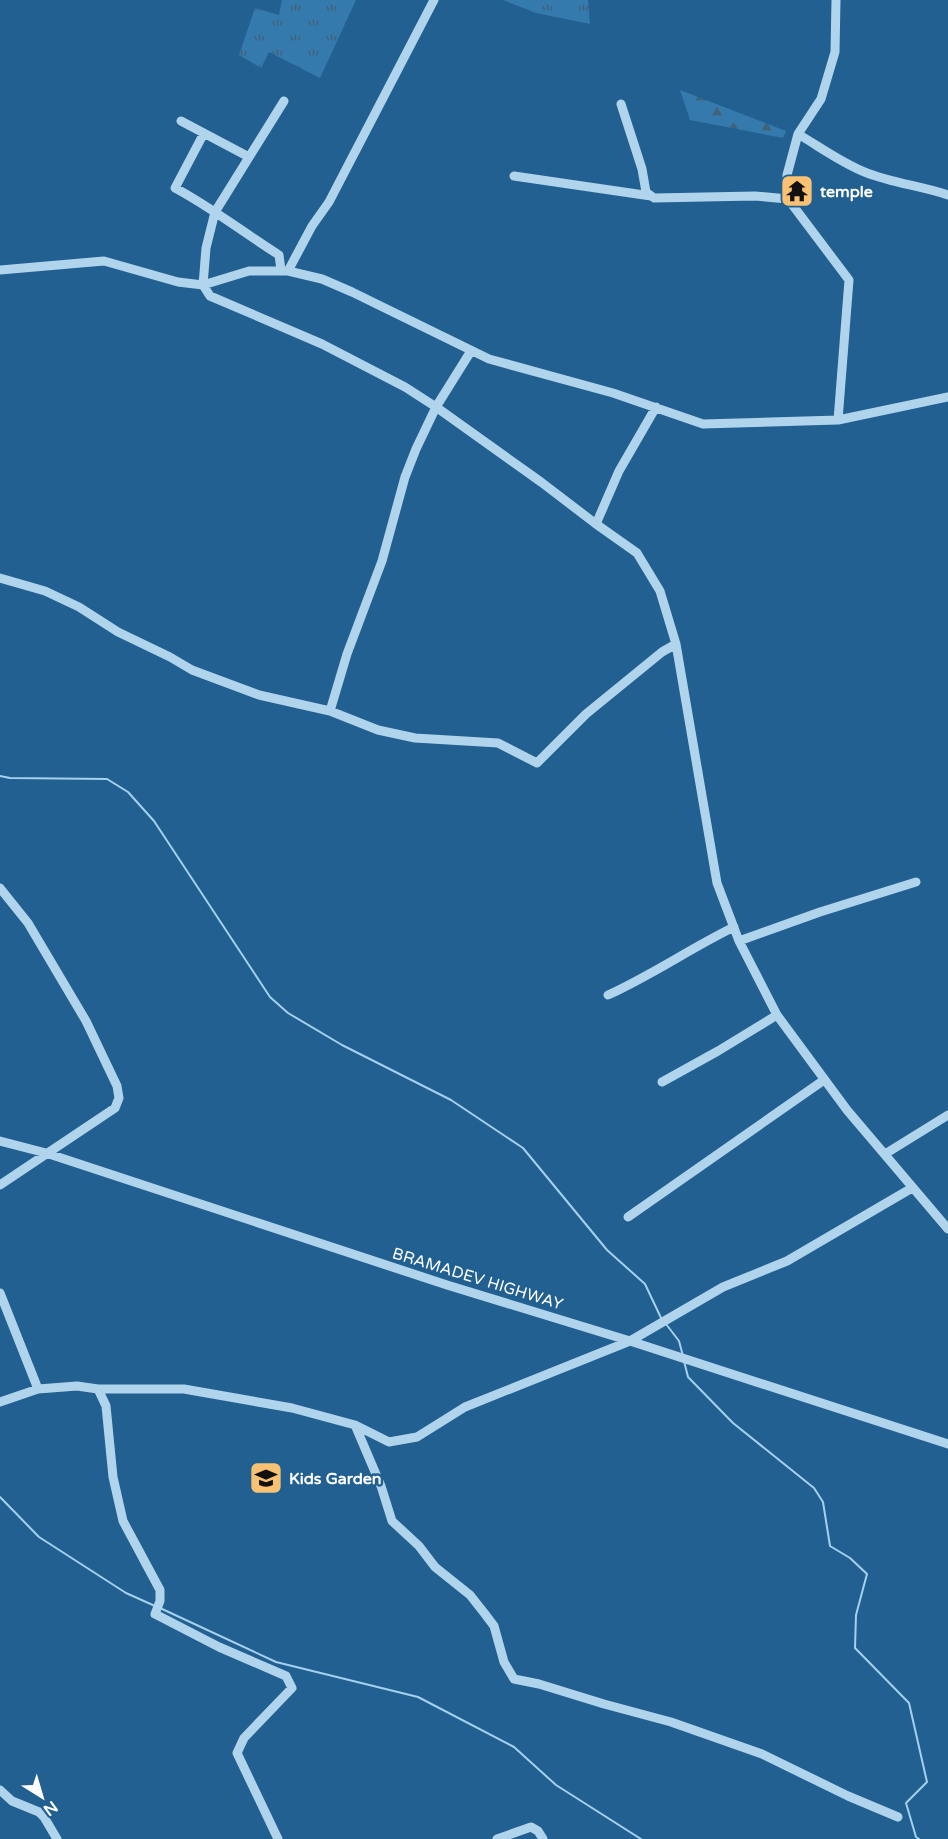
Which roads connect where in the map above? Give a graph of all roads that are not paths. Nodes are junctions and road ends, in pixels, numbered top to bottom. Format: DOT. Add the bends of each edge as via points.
graph roads {
  1 [pos="434,0"];
  2 [pos="836,0"];
  3 [pos="285,101"];
  4 [pos="621,104"];
  5 [pos="181,122"];
  6 [pos="204,133"];
  7 [pos="798,134"];
  8 [pos="249,158"];
  9 [pos="514,176"];
  10 [pos="948,195"];
  11 [pos="651,196"];
  12 [pos="788,199"];
  13 [pos="215,212"];
  14 [pos="0,270"];
  15 [pos="284,270"];
  16 [pos="202,285"];
  17 [pos="471,351"];
  18 [pos="948,397"];
  19 [pos="436,407"];
  20 [pos="656,407"];
  21 [pos="838,420"];
  22 [pos="596,524"];
  23 [pos="0,578"];
  24 [pos="676,644"];
  25 [pos="330,711"];
  26 [pos="916,882"];
  27 [pos="0,888"];
  28 [pos="734,927"];
  29 [pos="739,941"];
  30 [pos="608,995"];
  31 [pos="777,1015"];
  32 [pos="824,1080"];
  33 [pos="662,1082"];
  34 [pos="948,1115"];
  35 [pos="0,1141"];
  36 [pos="46,1153"];
  37 [pos="885,1154"];
  38 [pos="0,1185"];
  39 [pos="912,1188"];
  40 [pos="628,1217"];
  41 [pos="948,1229"];
  42 [pos="0,1293"];
  43 [pos="630,1341"];
  44 [pos="38,1389"];
  45 [pos="98,1389"];
  46 [pos="0,1402"];
  47 [pos="355,1425"];
  48 [pos="948,1444"];
  49 [pos="0,1790"];
  50 [pos="898,1816"];
  51 [pos="57,1839"];
  52 [pos="278,1839"];
  53 [pos="497,1839"];
  54 [pos="543,1839"];
  1 -- 15 [label="street" via="329,202"];
  2 -- 7 [label="street" via="835,52 821,99"];
  3 -- 8 [label="street"];
  4 -- 11 [label="street" via="646,192"];
  5 -- 6 [label="street"];
  6 -- 8 [label="street"];
  6 -- 13 [label="street" via="175,188"];
  7 -- 10 [label="street" via="864,172"];
  7 -- 12 [label="street" via="787,175"];
  8 -- 13 [label="street"];
  9 -- 11 [label="street"];
  11 -- 12 [label="street"];
  12 -- 21 [label="street" via="849,280"];
  13 -- 15 [label="street" via="279,255"];
  13 -- 16 [label="street"];
  14 -- 16 [label="street" via="104,261"];
  15 -- 16 [label="street" via="249,271"];
  15 -- 17 [label="street" via="322,279"];
  16 -- 19 [label="street" via="210,296 332,349"];
  17 -- 19 [label="street"];
  17 -- 20 [label="street"];
  18 -- 21 [label="street"];
  19 -- 22 [label="street"];
  19 -- 25 [label="street" via="405,477 382,561"];
  20 -- 21 [label="street" via="703,424"];
  20 -- 22 [label="street" via="619,471"];
  22 -- 24 [label="street" via="637,553 660,591"];
  23 -- 25 [label="street" via="54,595 192,670 259,695"];
  24 -- 25 [label="street" via="586,714 537,764 498,743 415,738 378,730"];
  24 -- 28 [label="street" via="717,883"];
  26 -- 29 [label="street"];
  27 -- 36 [label="street" via="28,923 86,1021 117,1086 119,1098 114,1108"];
  28 -- 29 [label="street"];
  28 -- 30 [label="street"];
  29 -- 31 [label="street"];
  31 -- 32 [label="street"];
  31 -- 33 [label="street"];
  32 -- 37 [label="street"];
  32 -- 40 [label="street"];
  34 -- 37 [label="street"];
  35 -- 36 [label="street, BRAMADEV HIGHWAY"];
  36 -- 38 [label="street"];
  36 -- 43 [label="street, BRAMADEV HIGHWAY"];
  37 -- 39 [label="street"];
  39 -- 41 [label="street"];
  39 -- 43 [label="street" via="787,1261 723,1287"];
  42 -- 44 [label="street"];
  43 -- 47 [label="street" via="465,1407 417,1437 389,1442"];
  43 -- 48 [label="street, BRAMADEV HIGHWAY"];
  44 -- 45 [label="street"];
  44 -- 46 [label="street"];
  45 -- 47 [label="street" via="184,1389 291,1408"];
  45 -- 52 [label="street" via="106,1406 112,1477 123,1521 160,1590 155,1614 286,1676 292,1688 244,1738 237,1753"];
  47 -- 50 [label="street" via="392,1521 485,1614 494,1626 504,1662 514,1679 671,1722 762,1754"];
  49 -- 51 [label="street" via="12,1801 39,1812"];
  53 -- 54 [label="street" via="531,1827"];
}
